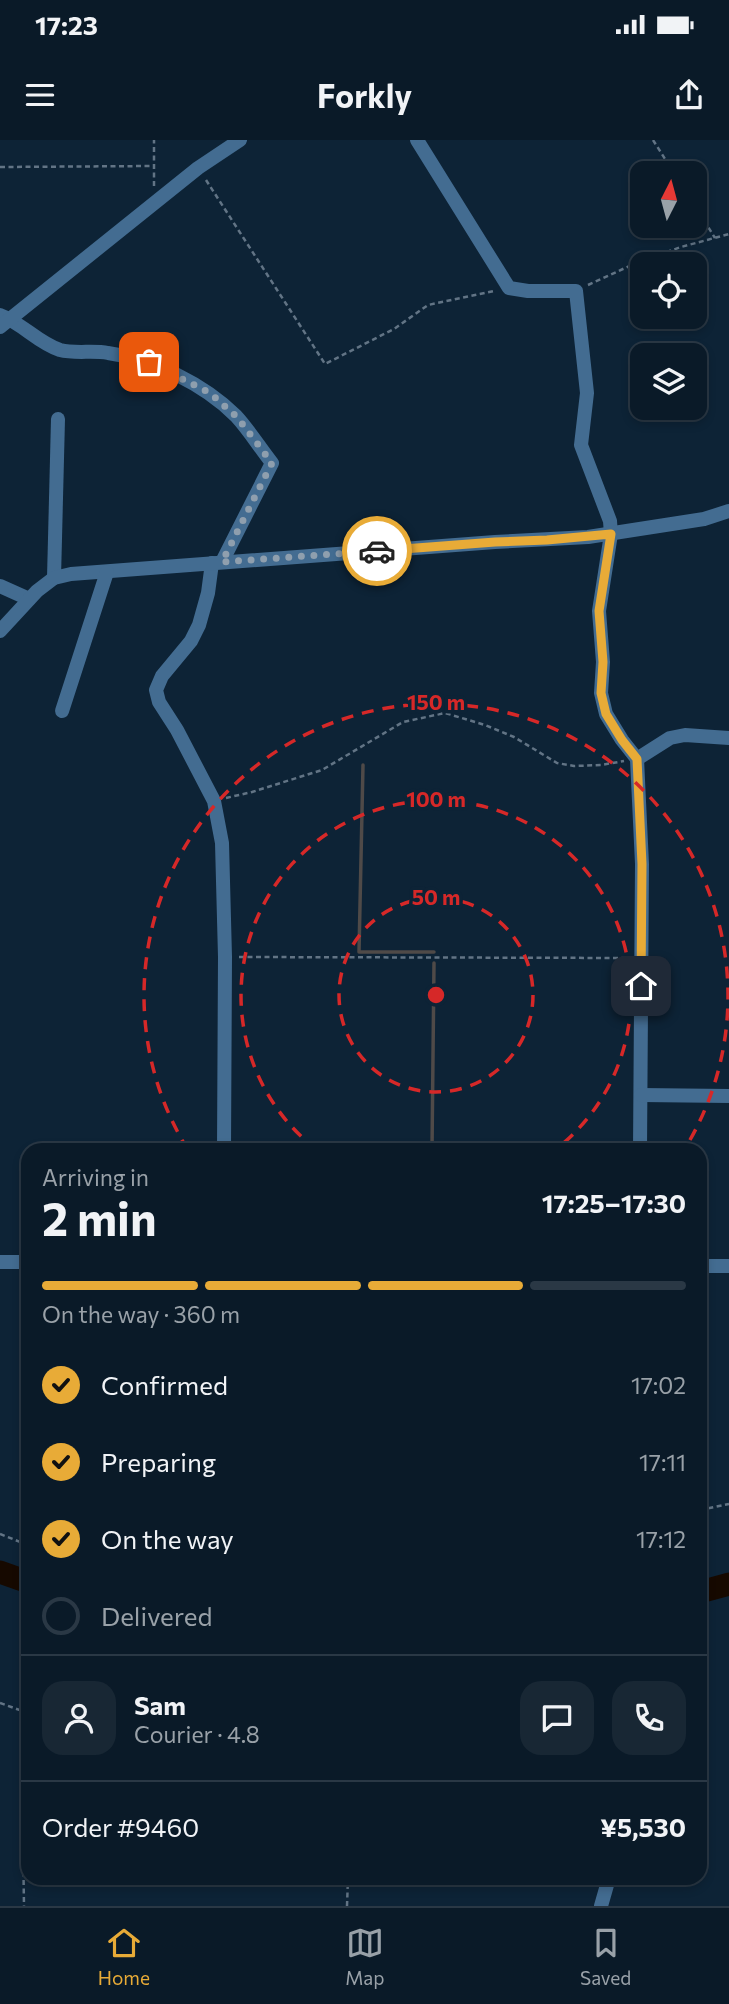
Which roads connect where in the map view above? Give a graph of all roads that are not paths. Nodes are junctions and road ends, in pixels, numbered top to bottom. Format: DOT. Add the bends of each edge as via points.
graph roads {
  1 [pos="240,140"];
  2 [pos="417,140"];
  3 [pos="3,320"];
  4 [pos="58,419"];
  5 [pos="729,511"];
  6 [pos="611,534"];
  7 [pos="217,563"];
  8 [pos="107,572"];
  9 [pos="54,578"];
  10 [pos="0,586"];
  11 [pos="29,599"];
  12 [pos="0,631"];
  13 [pos="62,711"];
  14 [pos="729,738"];
  15 [pos="637,759"];
  16 [pos="641,1095"];
  17 [pos="729,1096"];
  18 [pos="224,1143"];
  19 [pos="640,1143"];
  20 [pos="0,1262"];
  21 [pos="21,1262"];
  22 [pos="707,1266"];
  23 [pos="729,1266"];
  24 [pos="607,1885"];
  25 [pos="601,1906"];
  1 -- 3 [label="street"];
  2 -- 6 [label="street" via="509,288 576,291 587,393 581,445"];
  3 -- 7 [label="street" via="61,350 108,352 149,362 210,393 237,417 272,463"];
  4 -- 9 [label="street"];
  5 -- 6 [label="street"];
  6 -- 7 [label="street"];
  6 -- 15 [label="street" via="599,611 601,693 606,714"];
  7 -- 8 [label="street"];
  7 -- 18 [label="street" via="199,625 156,690 214,801 222,842"];
  8 -- 9 [label="street"];
  8 -- 13 [label="street"];
  9 -- 11 [label="street"];
  10 -- 11 [label="street"];
  11 -- 12 [label="street"];
  14 -- 15 [label="street" via="670,738"];
  15 -- 16 [label="street" via="642,864"];
  16 -- 17 [label="street"];
  16 -- 19 [label="street"];
  20 -- 21 [label="street"];
  22 -- 23 [label="street"];
  24 -- 25 [label="street"];
}
